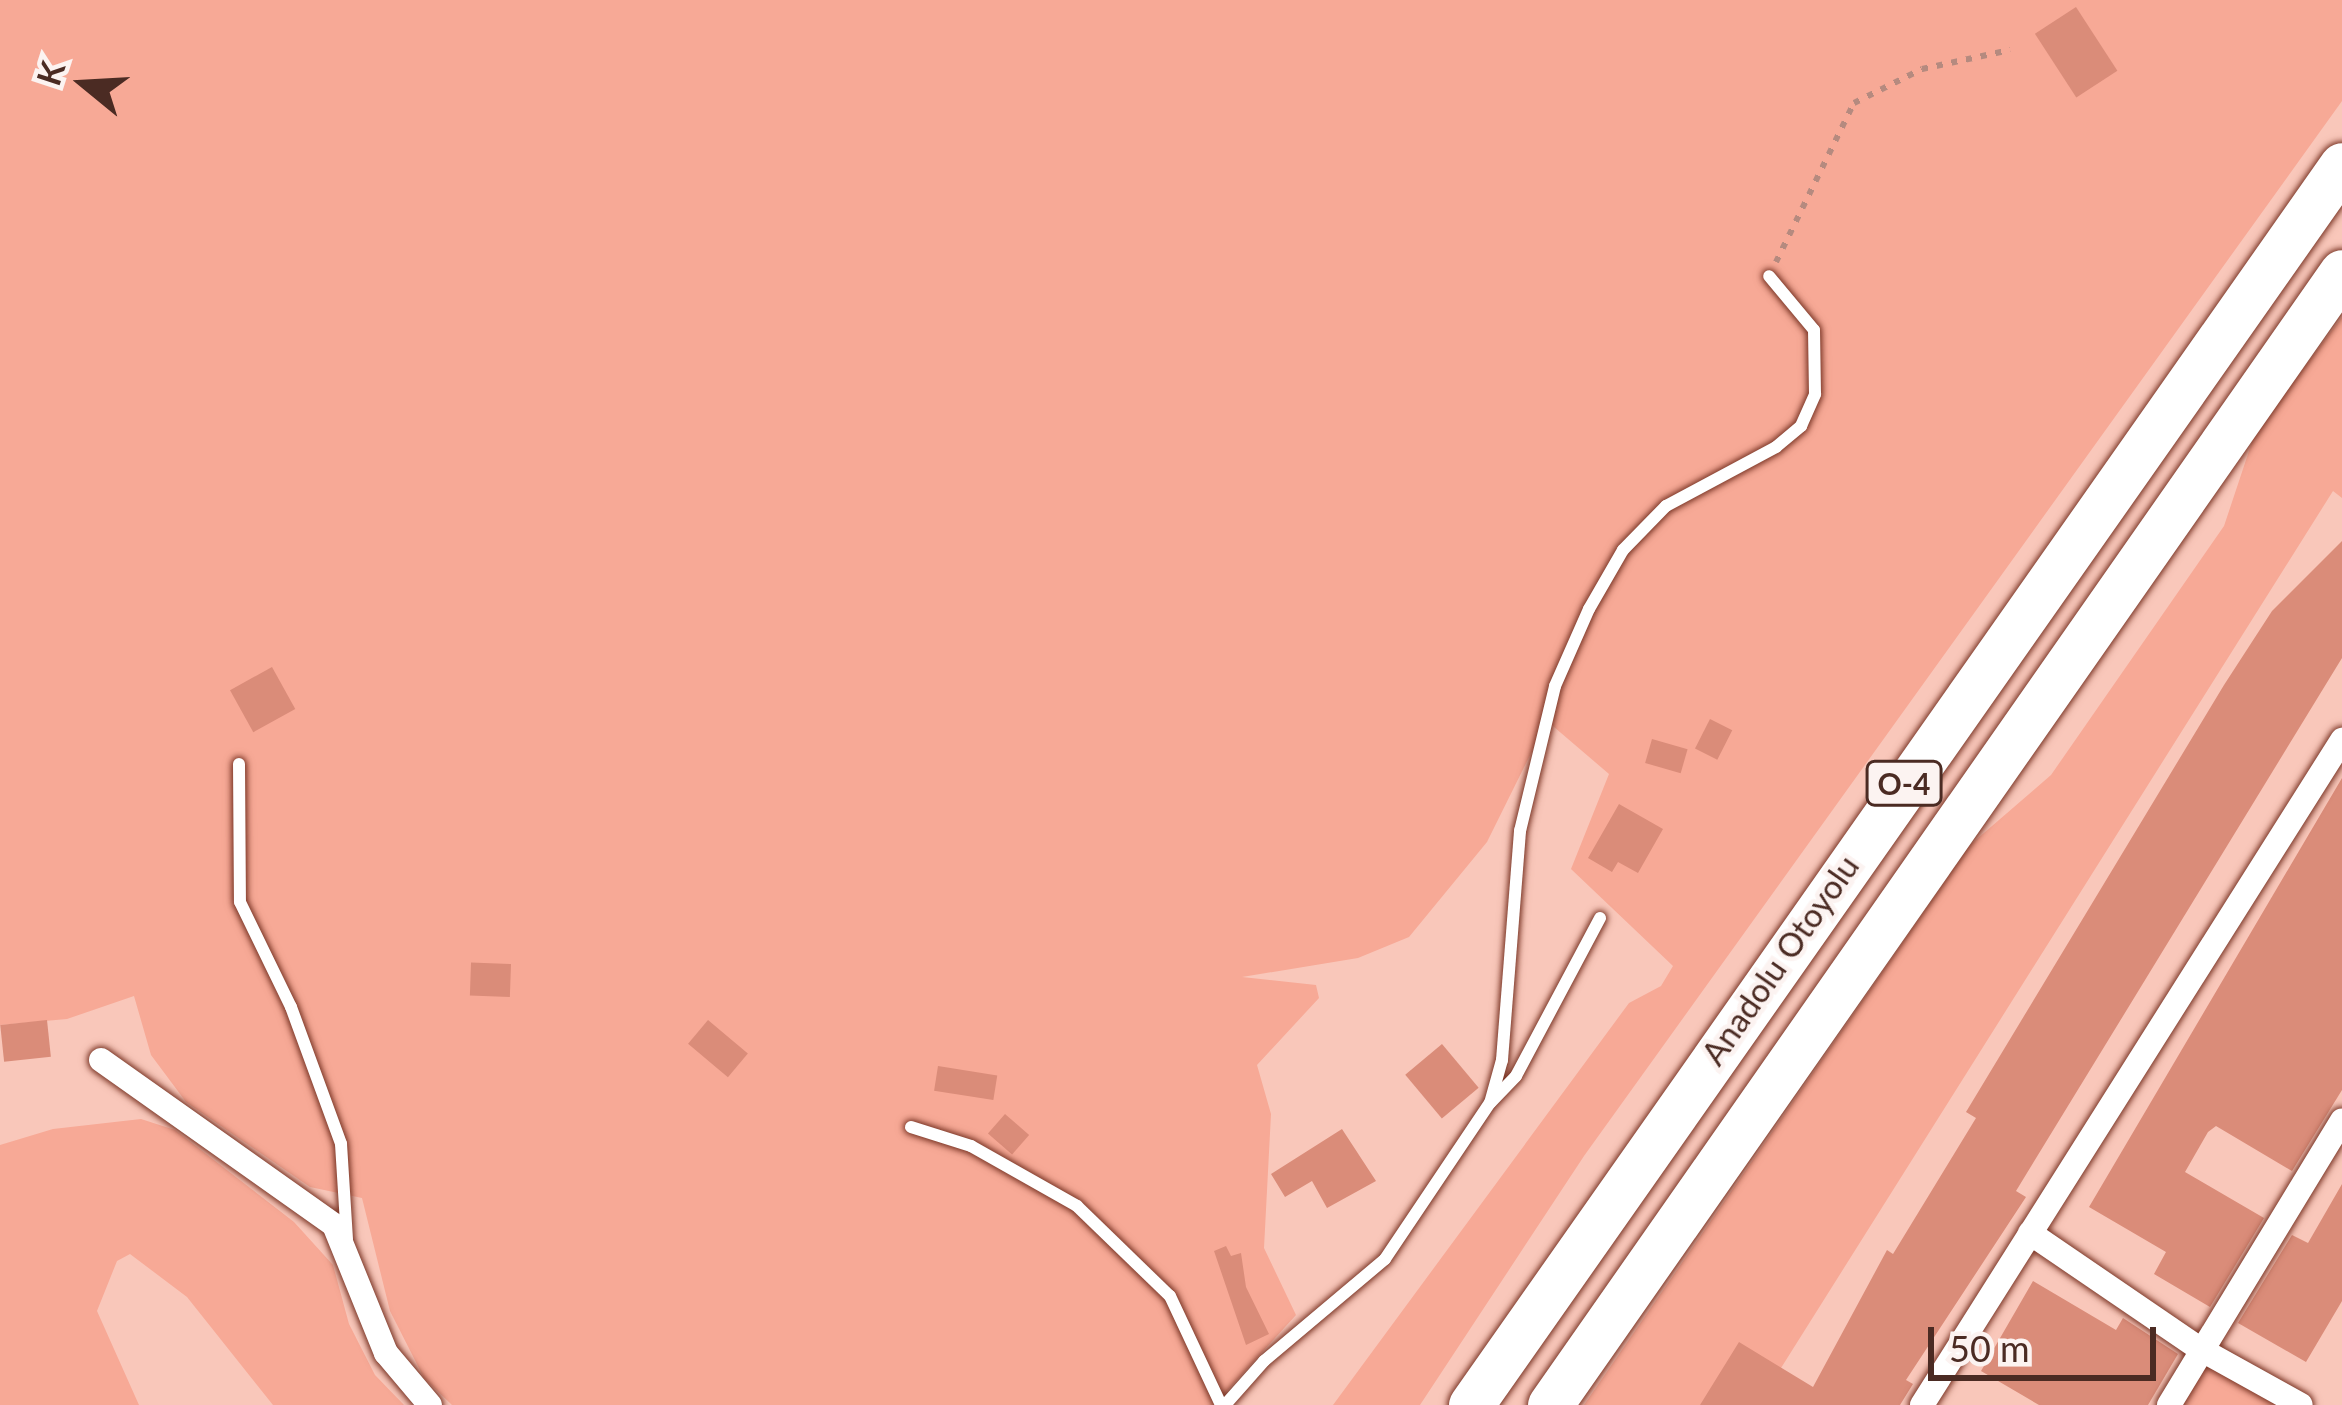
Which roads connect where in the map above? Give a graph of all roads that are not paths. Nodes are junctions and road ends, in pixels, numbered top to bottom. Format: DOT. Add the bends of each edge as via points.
graph roads {
  1 [pos="2342,165"];
  2 [pos="2342,272"];
  3 [pos="1769,276"];
  4 [pos="2340,745"];
  5 [pos="239,764"];
  6 [pos="1600,918"];
  7 [pos="101,1060"];
  8 [pos="1490,1103"];
  9 [pos="2342,1120"];
  10 [pos="911,1127"];
  11 [pos="2030,1233"];
  12 [pos="347,1242"];
  13 [pos="2200,1349"];
  14 [pos="430,1405"];
  15 [pos="1223,1405"];
  16 [pos="1471,1405"];
  17 [pos="1550,1405"];
  18 [pos="1922,1405"];
  19 [pos="2170,1405"];
  20 [pos="2301,1405"];
  1 -- 16 [label="highway, Anadolu Otoyolu / O-4"];
  2 -- 17 [label="highway, Anadolu Otoyolu / O-4"];
  3 -- 8 [label="lane" via="1814,330 1815,394 1801,426 1776,447 1666,506 1623,550 1589,609 1555,686 1520,831 1502,1060"];
  4 -- 11 [label="street"];
  5 -- 12 [label="lane" via="240,902 291,1007 340,1144"];
  6 -- 8 [label="lane" via="1516,1076"];
  7 -- 12 [label="street"];
  8 -- 15 [label="lane" via="1385,1259"];
  9 -- 13 [label="street"];
  10 -- 15 [label="lane" via="971,1146 1077,1206 1170,1296"];
  11 -- 13 [label="street"];
  11 -- 18 [label="street"];
  12 -- 14 [label="street" via="386,1353"];
  13 -- 19 [label="street"];
  13 -- 20 [label="street"];
}
